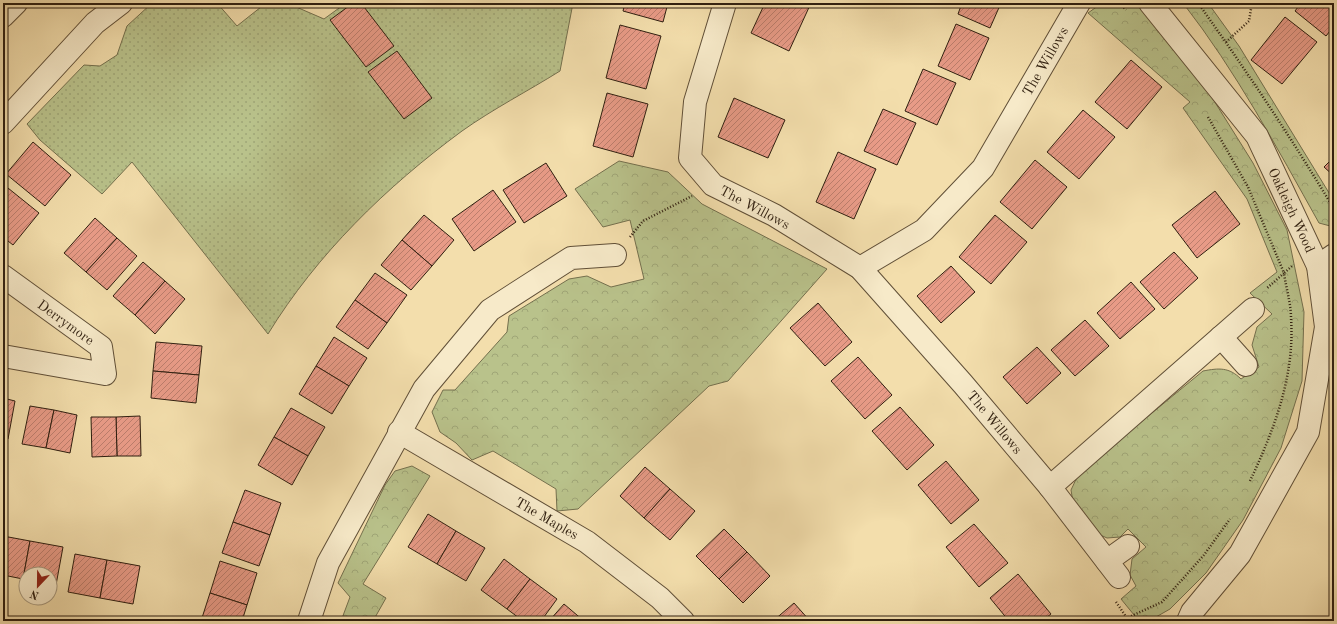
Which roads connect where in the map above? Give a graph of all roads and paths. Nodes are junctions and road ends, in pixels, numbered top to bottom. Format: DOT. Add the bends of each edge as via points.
graph roads {
  1 [pos="16,3"];
  2 [pos="121,3"];
  3 [pos="725,3"];
  4 [pos="1079,3"];
  5 [pos="1120,3"];
  6 [pos="1150,3"];
  7 [pos="1198,3"];
  8 [pos="1252,3"];
  9 [pos="1130,15"];
  10 [pos="3,16"];
  11 [pos="1226,42"];
  12 [pos="1207,116"];
  13 [pos="3,123"];
  14 [pos="714,185"];
  15 [pos="1334,209"];
  16 [pos="615,255"];
  17 [pos="1321,256"];
  18 [pos="860,268"];
  19 [pos="1284,273"];
  20 [pos="3,276"];
  21 [pos="1253,309"];
  22 [pos="1221,337"];
  23 [pos="3,356"];
  24 [pos="1246,365"];
  25 [pos="399,432"];
  26 [pos="1249,484"];
  27 [pos="1050,487"];
  28 [pos="1231,517"];
  29 [pos="1128,546"];
  30 [pos="1113,569"];
  31 [pos="1185,618"];
  32 [pos="309,621"];
  33 [pos="683,621"];
  1 -- 10 [label="street"];
  2 -- 13 [label="street" via="95,23"];
  3 -- 14 [label="street, The Willows" via="695,102 690,158"];
  4 -- 18 [label="street, The Willows" via="983,168 924,230"];
  5 -- 9 [label="path"];
  6 -- 17 [label="street, Oakleigh Wood" via="1257,136"];
  7 -- 11 [label="path"];
  8 -- 11 [label="path" via="1249,21"];
  11 -- 15 [label="path"];
  12 -- 19 [label="path" via="1248,187"];
  14 -- 16 [label="path" via="643,221"];
  14 -- 18 [label="street, The Willows" via="774,215"];
  16 -- 25 [label="street" via="570,258 490,310 424,388"];
  17 -- 19 [label="path"];
  17 -- 31 [label="street, Oakleigh Wood" via="1326,327 1308,432 1240,554"];
  18 -- 27 [label="street, The Willows"];
  19 -- 21 [label="path" via="1263,292"];
  19 -- 26 [label="path" via="1292,318 1290,369 1271,436"];
  20 -- 23 [label="street, Derrymore" via="101,347 105,374"];
  21 -- 22 [label="street"];
  22 -- 24 [label="street"];
  22 -- 27 [label="street"];
  25 -- 32 [label="street" via="328,563"];
  25 -- 33 [label="street, The Maples" via="587,542 660,598"];
  27 -- 30 [label="street, The Willows"];
  28 -- 30 [label="path" via="1204,555 1162,602 1127,618 1111,594"];
  29 -- 30 [label="street"];
}
